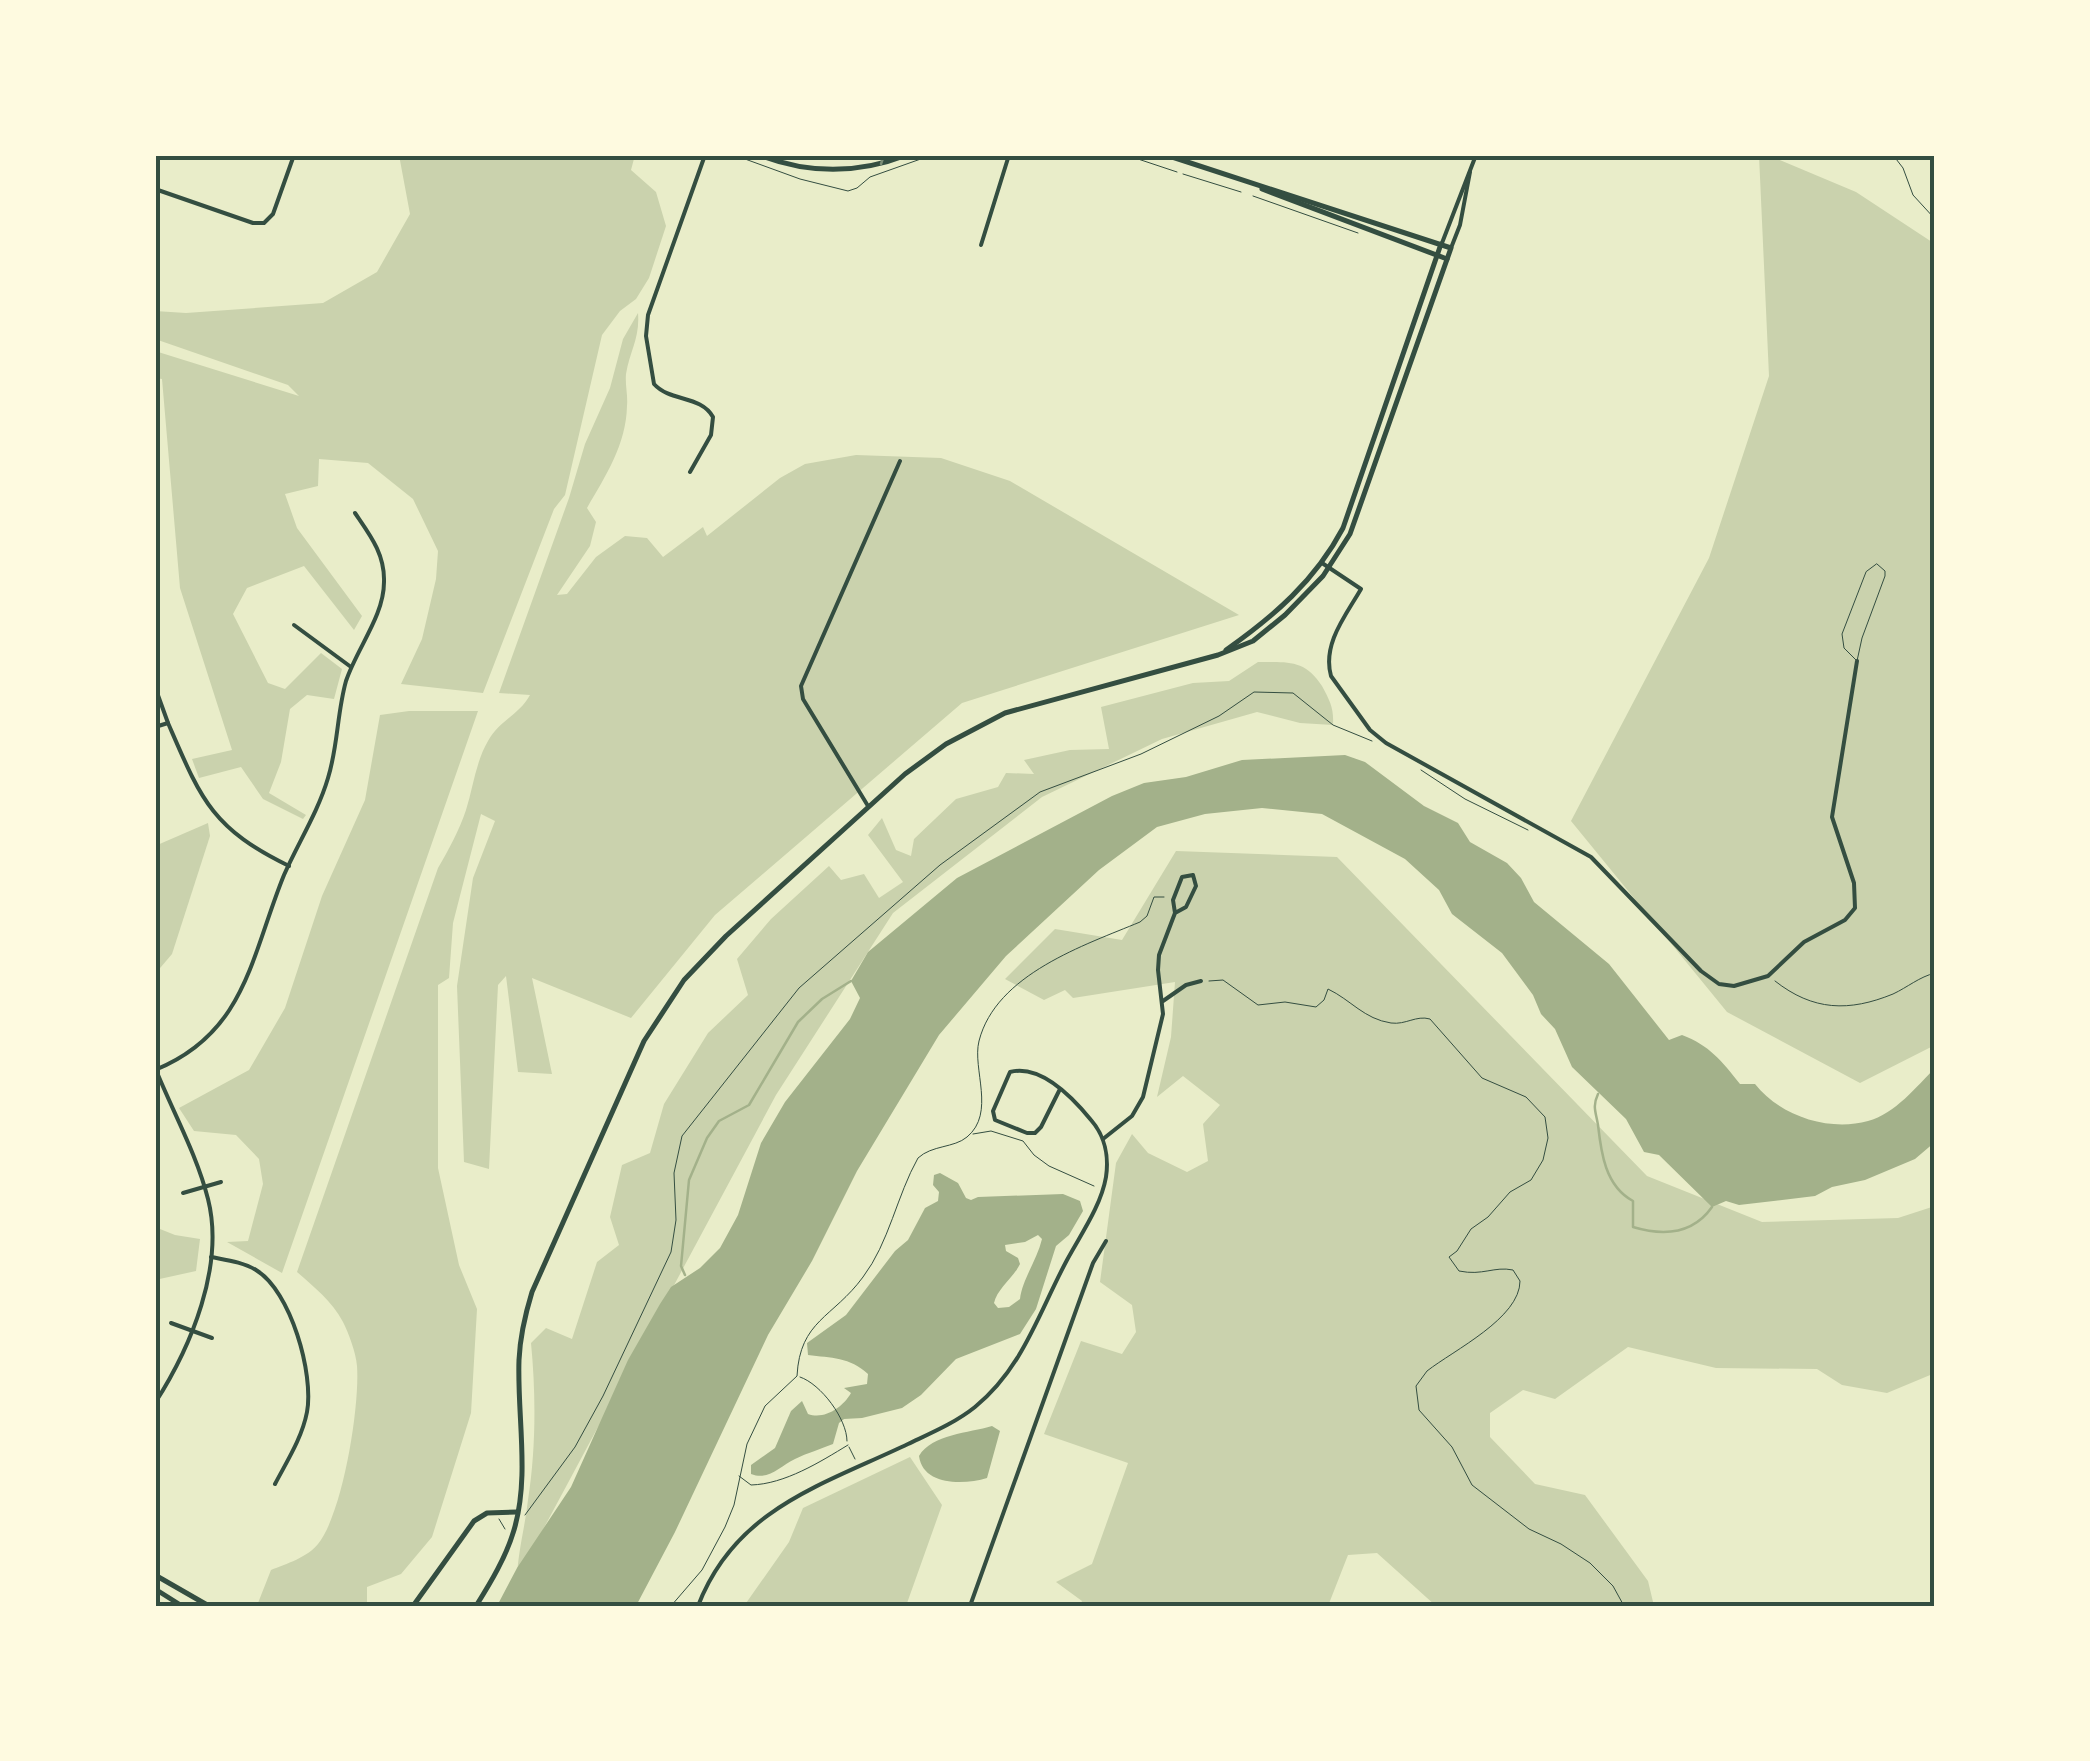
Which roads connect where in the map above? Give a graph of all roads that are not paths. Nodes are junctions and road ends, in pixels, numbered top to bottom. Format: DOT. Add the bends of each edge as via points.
graph roads {
  1 [pos="294,155"];
  2 [pos="705,155"];
  3 [pos="759,155"];
  4 [pos="907,155"];
  5 [pos="1009,155"];
  6 [pos="1166,155"];
  7 [pos="1476,155"];
  8 [pos="1470,172"];
  9 [pos="1250,184"];
  10 [pos="155,189"];
  11 [pos="1442,244"];
  12 [pos="981,245"];
  13 [pos="1451,248"];
  14 [pos="1437,256"];
  15 [pos="1447,259"];
  16 [pos="900,461"];
  17 [pos="690,472"];
  18 [pos="355,513"];
  19 [pos="1322,563"];
  20 [pos="1329,568"];
  21 [pos="294,625"];
  22 [pos="1218,656"];
  23 [pos="1857,661"];
  24 [pos="351,667"];
  25 [pos="155,687"];
  26 [pos="168,723"];
  27 [pos="155,728"];
  28 [pos="868,807"];
  29 [pos="289,866"];
  30 [pos="1175,913"];
  31 [pos="1201,982"];
  32 [pos="1163,1001"];
  33 [pos="155,1070"];
  34 [pos="1060,1089"];
  35 [pos="1103,1140"];
  36 [pos="221,1182"];
  37 [pos="204,1186"];
  38 [pos="183,1193"];
  39 [pos="1106,1241"];
  40 [pos="211,1257"];
  41 [pos="171,1322"];
  42 [pos="192,1330"];
  43 [pos="212,1338"];
  44 [pos="155,1403"];
  45 [pos="275,1484"];
  46 [pos="517,1512"];
  47 [pos="155,1575"];
  48 [pos="155,1589"];
  49 [pos="182,1606"];
  50 [pos="209,1606"];
  51 [pos="413,1606"];
  52 [pos="476,1606"];
  53 [pos="698,1606"];
  54 [pos="970,1606"];
  1 -- 10 [label="street" via="264,223"];
  2 -- 17 [label="street" via="646,324 654,384 706,406 714,417"];
  3 -- 4 [label="main road" via="825,170"];
  5 -- 12 [label="street"];
  6 -- 9 [label="main road"];
  7 -- 8 [label="street"];
  8 -- 11 [label="street"];
  8 -- 13 [label="street"];
  9 -- 11 [label="main road"];
  9 -- 14 [label="main road"];
  11 -- 13 [label="main road"];
  11 -- 14 [label="main road"];
  13 -- 15 [label="main road"];
  14 -- 15 [label="main road"];
  14 -- 19 [label="main road" via="1349,516"];
  15 -- 20 [label="main road" via="1355,522"];
  16 -- 28 [label="street" via="801,686"];
  18 -- 24 [label="street" via="378,549 384,583"];
  19 -- 20 [label="street"];
  19 -- 22 [label="main road" via="1284,607"];
  20 -- 22 [label="main road" via="1286,616"];
  20 -- 23 [label="street" via="1361,589 1330,647 1328,665 1375,734 1591,857 1719,984 1768,976 1854,908 1854,883 1832,818"];
  21 -- 24 [label="street"];
  22 -- 28 [label="main road" via="1005,713 946,744"];
  23 -- 23 [label="lane" via="1885,576 1877,564 1866,572 1842,634"];
  24 -- 29 [label="street" via="328,778"];
  25 -- 26 [label="street"];
  26 -- 27 [label="street"];
  26 -- 29 [label="street" via="214,815 243,842"];
  28 -- 46 [label="main road" via="696,966 635,1060 524,1320"];
  29 -- 33 [label="street" via="234,1005 199,1046"];
  30 -- 30 [label="street" via="1188,905 1197,883 1192,874 1184,875 1172,901"];
  30 -- 32 [label="street" via="1158,964"];
  31 -- 32 [label="street"];
  32 -- 35 [label="street" via="1140,1104"];
  33 -- 37 [label="street"];
  34 -- 34 [label="street" via="1031,1072 1012,1070 993,1117 1035,1134"];
  34 -- 35 [label="street"];
  35 -- 53 [label="street" via="1102,1190 1036,1330 993,1391 959,1419 757,1521 722,1558"];
  36 -- 37 [label="street"];
  37 -- 38 [label="street"];
  37 -- 40 [label="street"];
  39 -- 54 [label="street" via="1092,1263"];
  40 -- 42 [label="street"];
  40 -- 45 [label="street" via="244,1264 266,1278 304,1353 306,1414"];
  41 -- 42 [label="street"];
  42 -- 43 [label="street"];
  42 -- 44 [label="street"];
  46 -- 51 [label="main road" via="478,1517"];
  46 -- 52 [label="main road"];
  47 -- 50 [label="main road"];
  48 -- 49 [label="main road"];
}
